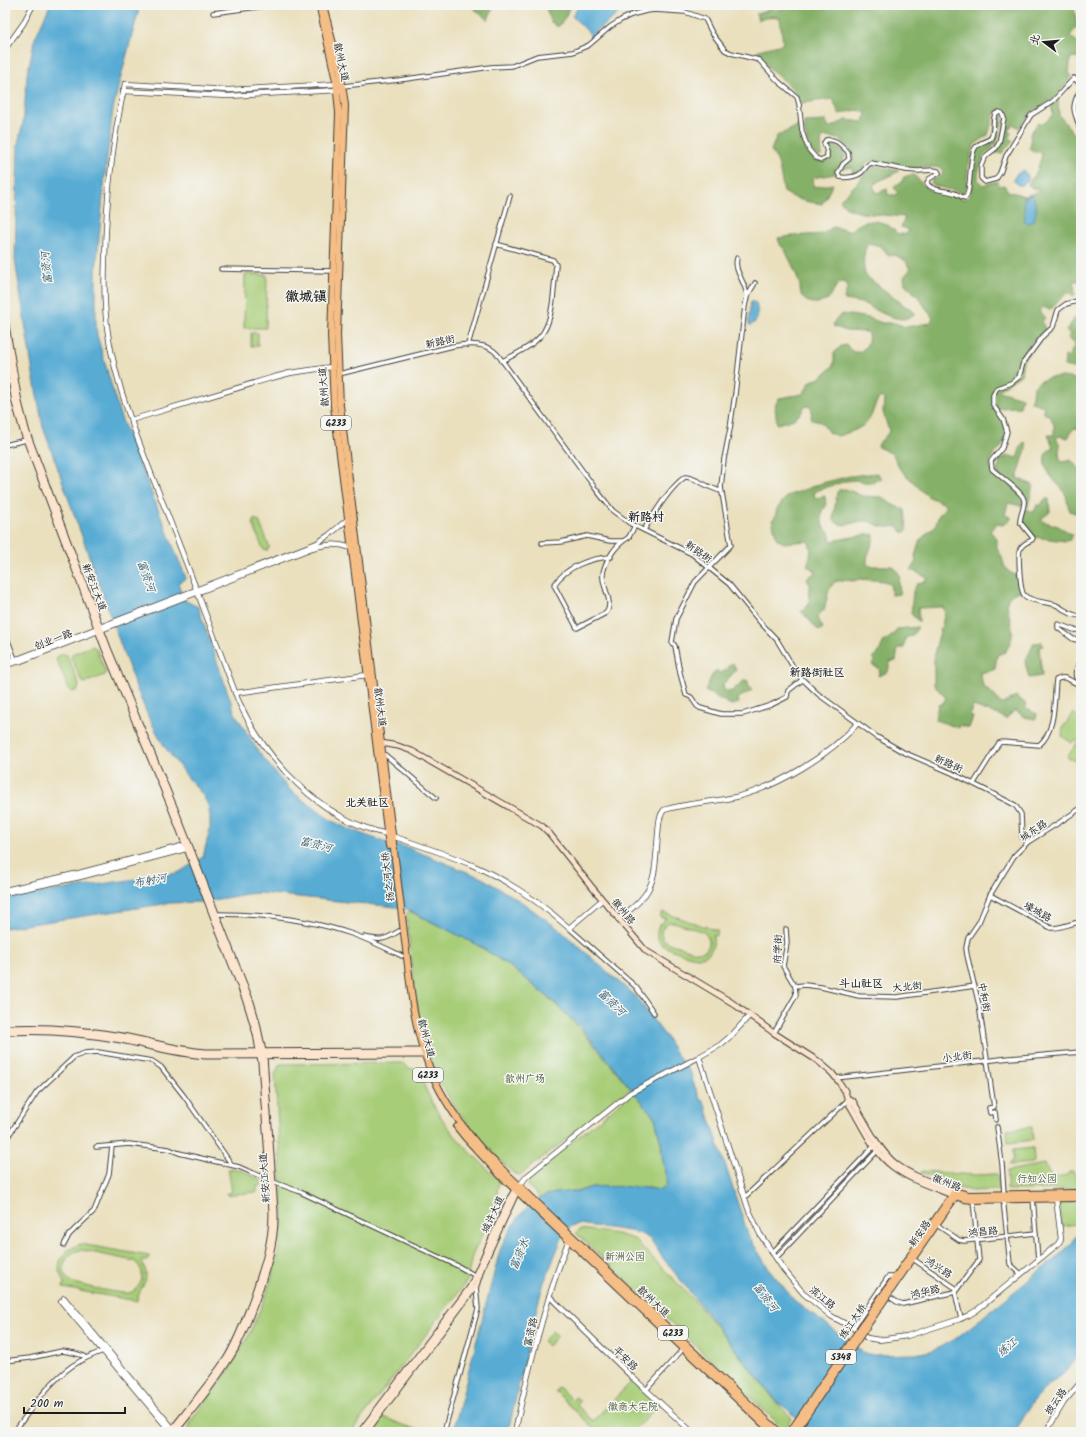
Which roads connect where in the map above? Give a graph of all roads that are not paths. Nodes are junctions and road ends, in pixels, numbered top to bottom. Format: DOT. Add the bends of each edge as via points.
graph roads {
  1 [pos="33,5"];
  2 [pos="272,5"];
  3 [pos="319,5"];
  4 [pos="323,5"];
  5 [pos="654,5"];
  6 [pos="646,11"];
  7 [pos="213,13"];
  8 [pos="5,49"];
  9 [pos="1081,85"];
  10 [pos="341,87"];
  11 [pos="1081,88"];
  12 [pos="123,91"];
  13 [pos="1081,136"];
  14 [pos="510,196"];
  15 [pos="496,244"];
  16 [pos="737,258"];
  17 [pos="221,269"];
  18 [pos="333,270"];
  19 [pos="755,283"];
  20 [pos="747,297"];
  21 [pos="1081,300"];
  22 [pos="5,319"];
  23 [pos="5,342"];
  24 [pos="468,345"];
  25 [pos="502,361"];
  26 [pos="331,367"];
  27 [pos="338,374"];
  28 [pos="5,382"];
  29 [pos="12,382"];
  30 [pos="131,420"];
  31 [pos="26,440"];
  32 [pos="5,445"];
  33 [pos="721,491"];
  34 [pos="348,519"];
  35 [pos="635,526"];
  36 [pos="644,530"];
  37 [pos="622,541"];
  38 [pos="542,544"];
  39 [pos="351,548"];
  40 [pos="611,557"];
  41 [pos="710,568"];
  42 [pos="198,591"];
  43 [pos="1081,616"];
  44 [pos="101,628"];
  45 [pos="1081,630"];
  46 [pos="5,633"];
  47 [pos="1081,641"];
  48 [pos="15,659"];
  49 [pos="1081,660"];
  50 [pos="5,662"];
  51 [pos="5,665"];
  52 [pos="367,674"];
  53 [pos="802,680"];
  54 [pos="236,693"];
  55 [pos="857,724"];
  56 [pos="381,743"];
  57 [pos="382,753"];
  58 [pos="974,783"];
  59 [pos="436,798"];
  60 [pos="1081,808"];
  61 [pos="390,837"];
  62 [pos="1028,842"];
  63 [pos="188,846"];
  64 [pos="5,891"];
  65 [pos="990,895"];
  66 [pos="602,900"];
  67 [pos="211,906"];
  68 [pos="216,914"];
  69 [pos="399,914"];
  70 [pos="618,919"];
  71 [pos="1081,922"];
  72 [pos="569,928"];
  73 [pos="786,929"];
  74 [pos="399,931"];
  75 [pos="354,935"];
  76 [pos="402,956"];
  77 [pos="795,986"];
  78 [pos="975,986"];
  79 [pos="654,1013"];
  80 [pos="750,1015"];
  81 [pos="5,1028"];
  82 [pos="5,1032"];
  83 [pos="774,1033"];
  84 [pos="1081,1052"];
  85 [pos="422,1053"];
  86 [pos="261,1054"];
  87 [pos="698,1058"];
  88 [pos="986,1061"];
  89 [pos="836,1078"];
  90 [pos="849,1099"];
  91 [pos="996,1120"];
  92 [pos="997,1126"];
  93 [pos="5,1141"];
  94 [pos="876,1144"];
  95 [pos="112,1146"];
  96 [pos="96,1147"];
  97 [pos="879,1149"];
  98 [pos="232,1165"];
  99 [pos="271,1181"];
  100 [pos="517,1189"];
  101 [pos="955,1194"];
  102 [pos="745,1197"];
  103 [pos="1003,1197"];
  104 [pos="1081,1197"];
  105 [pos="1033,1198"];
  106 [pos="1056,1198"];
  107 [pos="973,1200"];
  108 [pos="937,1225"];
  109 [pos="1036,1233"];
  110 [pos="568,1236"];
  111 [pos="1007,1237"];
  112 [pos="977,1240"];
  113 [pos="64,1245"];
  114 [pos="772,1253"];
  115 [pos="776,1258"];
  116 [pos="913,1259"];
  117 [pos="1038,1260"];
  118 [pos="1021,1274"];
  119 [pos="474,1275"];
  120 [pos="894,1281"];
  121 [pos="476,1286"];
  122 [pos="879,1290"];
  123 [pos="956,1291"];
  124 [pos="548,1296"];
  125 [pos="961,1319"];
  126 [pos="853,1328"];
  127 [pos="683,1348"];
  128 [pos="103,1351"];
  129 [pos="86,1358"];
  130 [pos="5,1361"];
  131 [pos="1081,1382"];
  132 [pos="646,1390"];
  133 [pos="173,1431"];
  134 [pos="14,1432"];
  135 [pos="360,1432"];
  136 [pos="366,1432"];
  137 [pos="444,1432"];
  138 [pos="516,1432"];
  139 [pos="692,1432"];
  140 [pos="772,1432"];
  141 [pos="779,1432"];
  142 [pos="790,1432"];
  143 [pos="795,1432"];
  144 [pos="1046,1432"];
  1 -- 8 [label="street"];
  2 -- 7 [label="street"];
  3 -- 10 [label="main road, 歙州大道 / G233"];
  4 -- 10 [label="main road, 歙州大道 / G233"];
  5 -- 6 [label="street"];
  6 -- 9 [label="street" via="682,12 702,17 726,50 762,62 778,81 797,97 804,138 816,158 822,160 827,157 824,143 828,139 837,141 848,152 848,159 838,173 842,178 859,175 870,163 912,170 933,170 939,173 928,179 929,186 966,198 974,151 980,143 992,136 995,114 999,112 1004,118 997,147 982,163 981,178 985,182 996,179 999,175 1006,156 1031,115 1053,101 1074,78"];
  6 -- 10 [label="street" via="621,20 586,48 573,52 537,56 512,66"];
  10 -- 12 [label="street" via="228,96"];
  10 -- 12 [label="street" via="228,90 125,84"];
  10 -- 18 [label="main road, 歙州大道 / G233"];
  10 -- 27 [label="main road, 歙州大道 / G233" via="345,121 337,319"];
  11 -- 13 [label="street" via="1074,101 1073,111 1080,126"];
  12 -- 30 [label="street" via="108,196 105,308 112,352"];
  14 -- 15 [label="street"];
  15 -- 24 [label="street"];
  15 -- 25 [label="street" via="553,260 556,265 552,304 545,330 529,345"];
  16 -- 20 [label="street" via="736,267"];
  17 -- 18 [label="street"];
  18 -- 26 [label="main road, 歙州大道 / G233"];
  19 -- 20 [label="street"];
  20 -- 33 [label="street"];
  21 -- 43 [label="street" via="1066,304 1058,310 1053,326 1023,363 1017,379 995,390 992,402 1003,419 1007,432 1002,448 990,465 1024,500 1020,522 1032,539 1022,546 1019,552 1023,594 1056,605 1073,616"];
  22 -- 44 [label="main road, 新安江大道" via="25,426"];
  23 -- 29 [label="main road, 新安江大道"];
  24 -- 25 [label="street, 新路街" via="489,347"];
  24 -- 27 [label="street, 新路街" via="453,346"];
  25 -- 35 [label="street, 新路街" via="613,511"];
  26 -- 30 [label="street" via="272,377"];
  26 -- 34 [label="main road, 歙州大道 / G233"];
  27 -- 56 [label="main road, 歙州大道 / G233"];
  28 -- 29 [label="street"];
  29 -- 31 [label="main road, 新安江大道"];
  30 -- 42 [label="street"];
  31 -- 32 [label="street"];
  31 -- 44 [label="main road, 新安江大道"];
  33 -- 36 [label="street" via="686,477 664,500"];
  33 -- 41 [label="street" via="731,545"];
  34 -- 39 [label="main road, 歙州大道 / G233"];
  34 -- 42 [label="street" via="317,543"];
  35 -- 36 [label="street, 新路街"];
  35 -- 37 [label="street" via="629,537"];
  36 -- 41 [label="street, 新路街" via="685,550"];
  37 -- 38 [label="street" via="587,536"];
  37 -- 40 [label="street"];
  39 -- 42 [label="street" via="330,544 312,548"];
  39 -- 52 [label="main road, 歙州大道 / G233"];
  40 -- 40 [label="street" via="603,576 608,610 577,628 554,585 570,569 593,559"];
  41 -- 53 [label="street, 新路街" via="729,584 777,640"];
  41 -- 53 [label="street" via="695,582 676,619 673,631 672,642 686,695 700,708 721,714 743,714 787,697 788,690"];
  42 -- 44 [label="street"];
  42 -- 54 [label="street"];
  44 -- 48 [label="street, 创业一路"];
  44 -- 51 [label="street, 创业一路"];
  44 -- 63 [label="main road, 新安江大道"];
  45 -- 47 [label="street" via="1058,624 1063,632"];
  46 -- 48 [label="street"];
  48 -- 50 [label="street, 创业一路"];
  49 -- 58 [label="street" via="1075,677 1078,684 1070,678 1056,680 1053,714 1043,743 999,743"];
  52 -- 54 [label="street"];
  52 -- 61 [label="main road, 歙州大道 / G233"];
  53 -- 55 [label="street, 新路街"];
  54 -- 61 [label="street" via="245,715 264,744 293,779 320,802 354,823"];
  55 -- 58 [label="street, 新路街" via="903,752"];
  55 -- 70 [label="street" via="831,748 773,785 735,797 663,811 649,890 640,902"];
  56 -- 57 [label="main road, 歙州大道 / G233"];
  56 -- 66 [label="main road, 徽州路" via="412,751 538,823 549,833"];
  57 -- 59 [label="street"];
  57 -- 61 [label="main road, 歙州大道 / G233"];
  58 -- 62 [label="street, 新路街" via="1016,807 1021,814 1022,838"];
  60 -- 62 [label="street, 城东路"];
  61 -- 69 [label="main road, 扬之河大桥 / G233"];
  61 -- 72 [label="street" via="456,858 484,870 527,896"];
  62 -- 65 [label="street, 城东路" via="1010,861"];
  63 -- 64 [label="street"];
  63 -- 67 [label="main road, 新安江大道"];
  65 -- 71 [label="street, 壕城路" via="1051,928"];
  65 -- 78 [label="street, 中和街" via="967,944 967,955"];
  66 -- 70 [label="main road, 徽州路"];
  66 -- 72 [label="street"];
  67 -- 68 [label="main road, 新安江大道"];
  67 -- 86 [label="main road, 新安江大道" via="254,1024"];
  68 -- 75 [label="street" via="285,918"];
  68 -- 86 [label="main road, 新安江大道" via="252,1008"];
  69 -- 74 [label="main road, 歙州大道 / G233"];
  69 -- 85 [label="main road, 歙州大道 / G233"];
  70 -- 80 [label="main road, 徽州路" via="649,954"];
  72 -- 79 [label="street" via="636,987"];
  73 -- 77 [label="street, 府学街" via="784,966"];
  74 -- 75 [label="street" via="380,940"];
  74 -- 76 [label="main road, 歙州大道 / G233"];
  75 -- 76 [label="street"];
  76 -- 85 [label="main road, 歙州大道 / G233" via="411,1017"];
  77 -- 78 [label="street, 大北街" via="821,987 859,996 897,998"];
  77 -- 83 [label="street" via="795,999"];
  78 -- 88 [label="street, 中和街"];
  80 -- 83 [label="main road, 徽州路"];
  80 -- 87 [label="street" via="725,1041"];
  81 -- 86 [label="main road" via="64,1029 123,1036 186,1050"];
  82 -- 86 [label="main road" via="63,1033 122,1040 206,1056"];
  83 -- 89 [label="main road, 徽州路" via="818,1061"];
  84 -- 88 [label="street, 小北街"];
  85 -- 86 [label="main road"];
  85 -- 100 [label="main road, 歙州大道 / G233" via="440,1092 459,1122"];
  86 -- 99 [label="main road, 新安江大道"];
  87 -- 100 [label="street" via="630,1093 527,1176"];
  87 -- 102 [label="street, 滨江路"];
  88 -- 89 [label="street, 小北街"];
  88 -- 91 [label="street, 中和街" via="994,1107 989,1108 990,1113 995,1112"];
  89 -- 90 [label="main road, 徽州路"];
  90 -- 94 [label="main road, 徽州路" via="849,1104"];
  90 -- 102 [label="street"];
  92 -- 103 [label="street"];
  93 -- 98 [label="street" via="37,1092 71,1059 85,1053 98,1052 152,1061 159,1065"];
  94 -- 97 [label="main road, 徽州路"];
  94 -- 114 [label="street"];
  95 -- 96 [label="street"];
  95 -- 98 [label="street" via="129,1144 169,1149"];
  95 -- 113 [label="street" via="108,1176 94,1211 69,1235"];
  97 -- 101 [label="main road, 徽州路" via="905,1170"];
  97 -- 115 [label="street"];
  98 -- 99 [label="street"];
  99 -- 119 [label="street" via="298,1191"];
  99 -- 133 [label="main road, 新安江大道" via="276,1219 272,1251 248,1322 227,1363"];
  100 -- 110 [label="main road, 歙州大道 / G233"];
  100 -- 119 [label="main road, 城许大道"];
  100 -- 121 [label="main road, 城许大道"];
  101 -- 103 [label="main road, 徽州路"];
  101 -- 107 [label="main road, 徽州路"];
  101 -- 108 [label="main road, 新安路 / S348"];
  101 -- 120 [label="main road, 新安路 / S348"];
  102 -- 114 [label="street, 滨江路" via="755,1224"];
  103 -- 104 [label="main road, 徽州路" via="1074,1193"];
  103 -- 105 [label="main road, 徽州路"];
  103 -- 107 [label="main road, 徽州路"];
  103 -- 111 [label="street"];
  104 -- 106 [label="main road, 徽州路"];
  105 -- 106 [label="main road, 徽州路"];
  105 -- 109 [label="street"];
  106 -- 117 [label="street, 滨江路" via="1060,1240"];
  107 -- 112 [label="street"];
  108 -- 112 [label="street, 鸿昌路" via="959,1240"];
  108 -- 116 [label="main road, 新安路 / S348"];
  109 -- 111 [label="street, 鸿昌路"];
  109 -- 117 [label="street"];
  110 -- 124 [label="street, 富资路"];
  110 -- 127 [label="main road, 歙州大道 / G233"];
  110 -- 141 [label="main road, 歙州大道 / G233"];
  111 -- 112 [label="street, 鸿昌路"];
  111 -- 118 [label="street" via="1010,1264"];
  112 -- 123 [label="street" via="979,1260"];
  114 -- 115 [label="street, 滨江路"];
  115 -- 126 [label="street, 滨江路" via="810,1300"];
  116 -- 120 [label="main road, 新安路 / S348"];
  116 -- 123 [label="street, 鸿兴路"];
  117 -- 118 [label="street, 滨江路"];
  118 -- 125 [label="street, 滨江路" via="977,1310"];
  119 -- 121 [label="street"];
  119 -- 135 [label="main road, 城许大道" via="461,1300"];
  120 -- 122 [label="street" via="888,1277"];
  120 -- 142 [label="main road, 练江大桥 / S348, bridge"];
  120 -- 143 [label="main road, 练江大桥 / S348, bridge"];
  121 -- 136 [label="main road, 城许大道"];
  121 -- 137 [label="street" via="478,1309"];
  122 -- 123 [label="street, 鸿华路" via="903,1304"];
  122 -- 126 [label="street"];
  123 -- 125 [label="street, 鸿兴路"];
  124 -- 132 [label="street, 平安路"];
  124 -- 138 [label="street, 富资路"];
  125 -- 126 [label="street, 滨江路" via="891,1339 871,1339"];
  127 -- 132 [label="street"];
  127 -- 140 [label="main road, 歙州大道 / G233"];
  128 -- 129 [label="street"];
  128 -- 133 [label="street"];
  128 -- 133 [label="street" via="62,1299"];
  129 -- 130 [label="street" via="62,1351"];
  129 -- 134 [label="street" via="67,1370 43,1392"];
  131 -- 144 [label="street, 披云路" via="1064,1402"];
  132 -- 139 [label="street, 平安路"];
}
